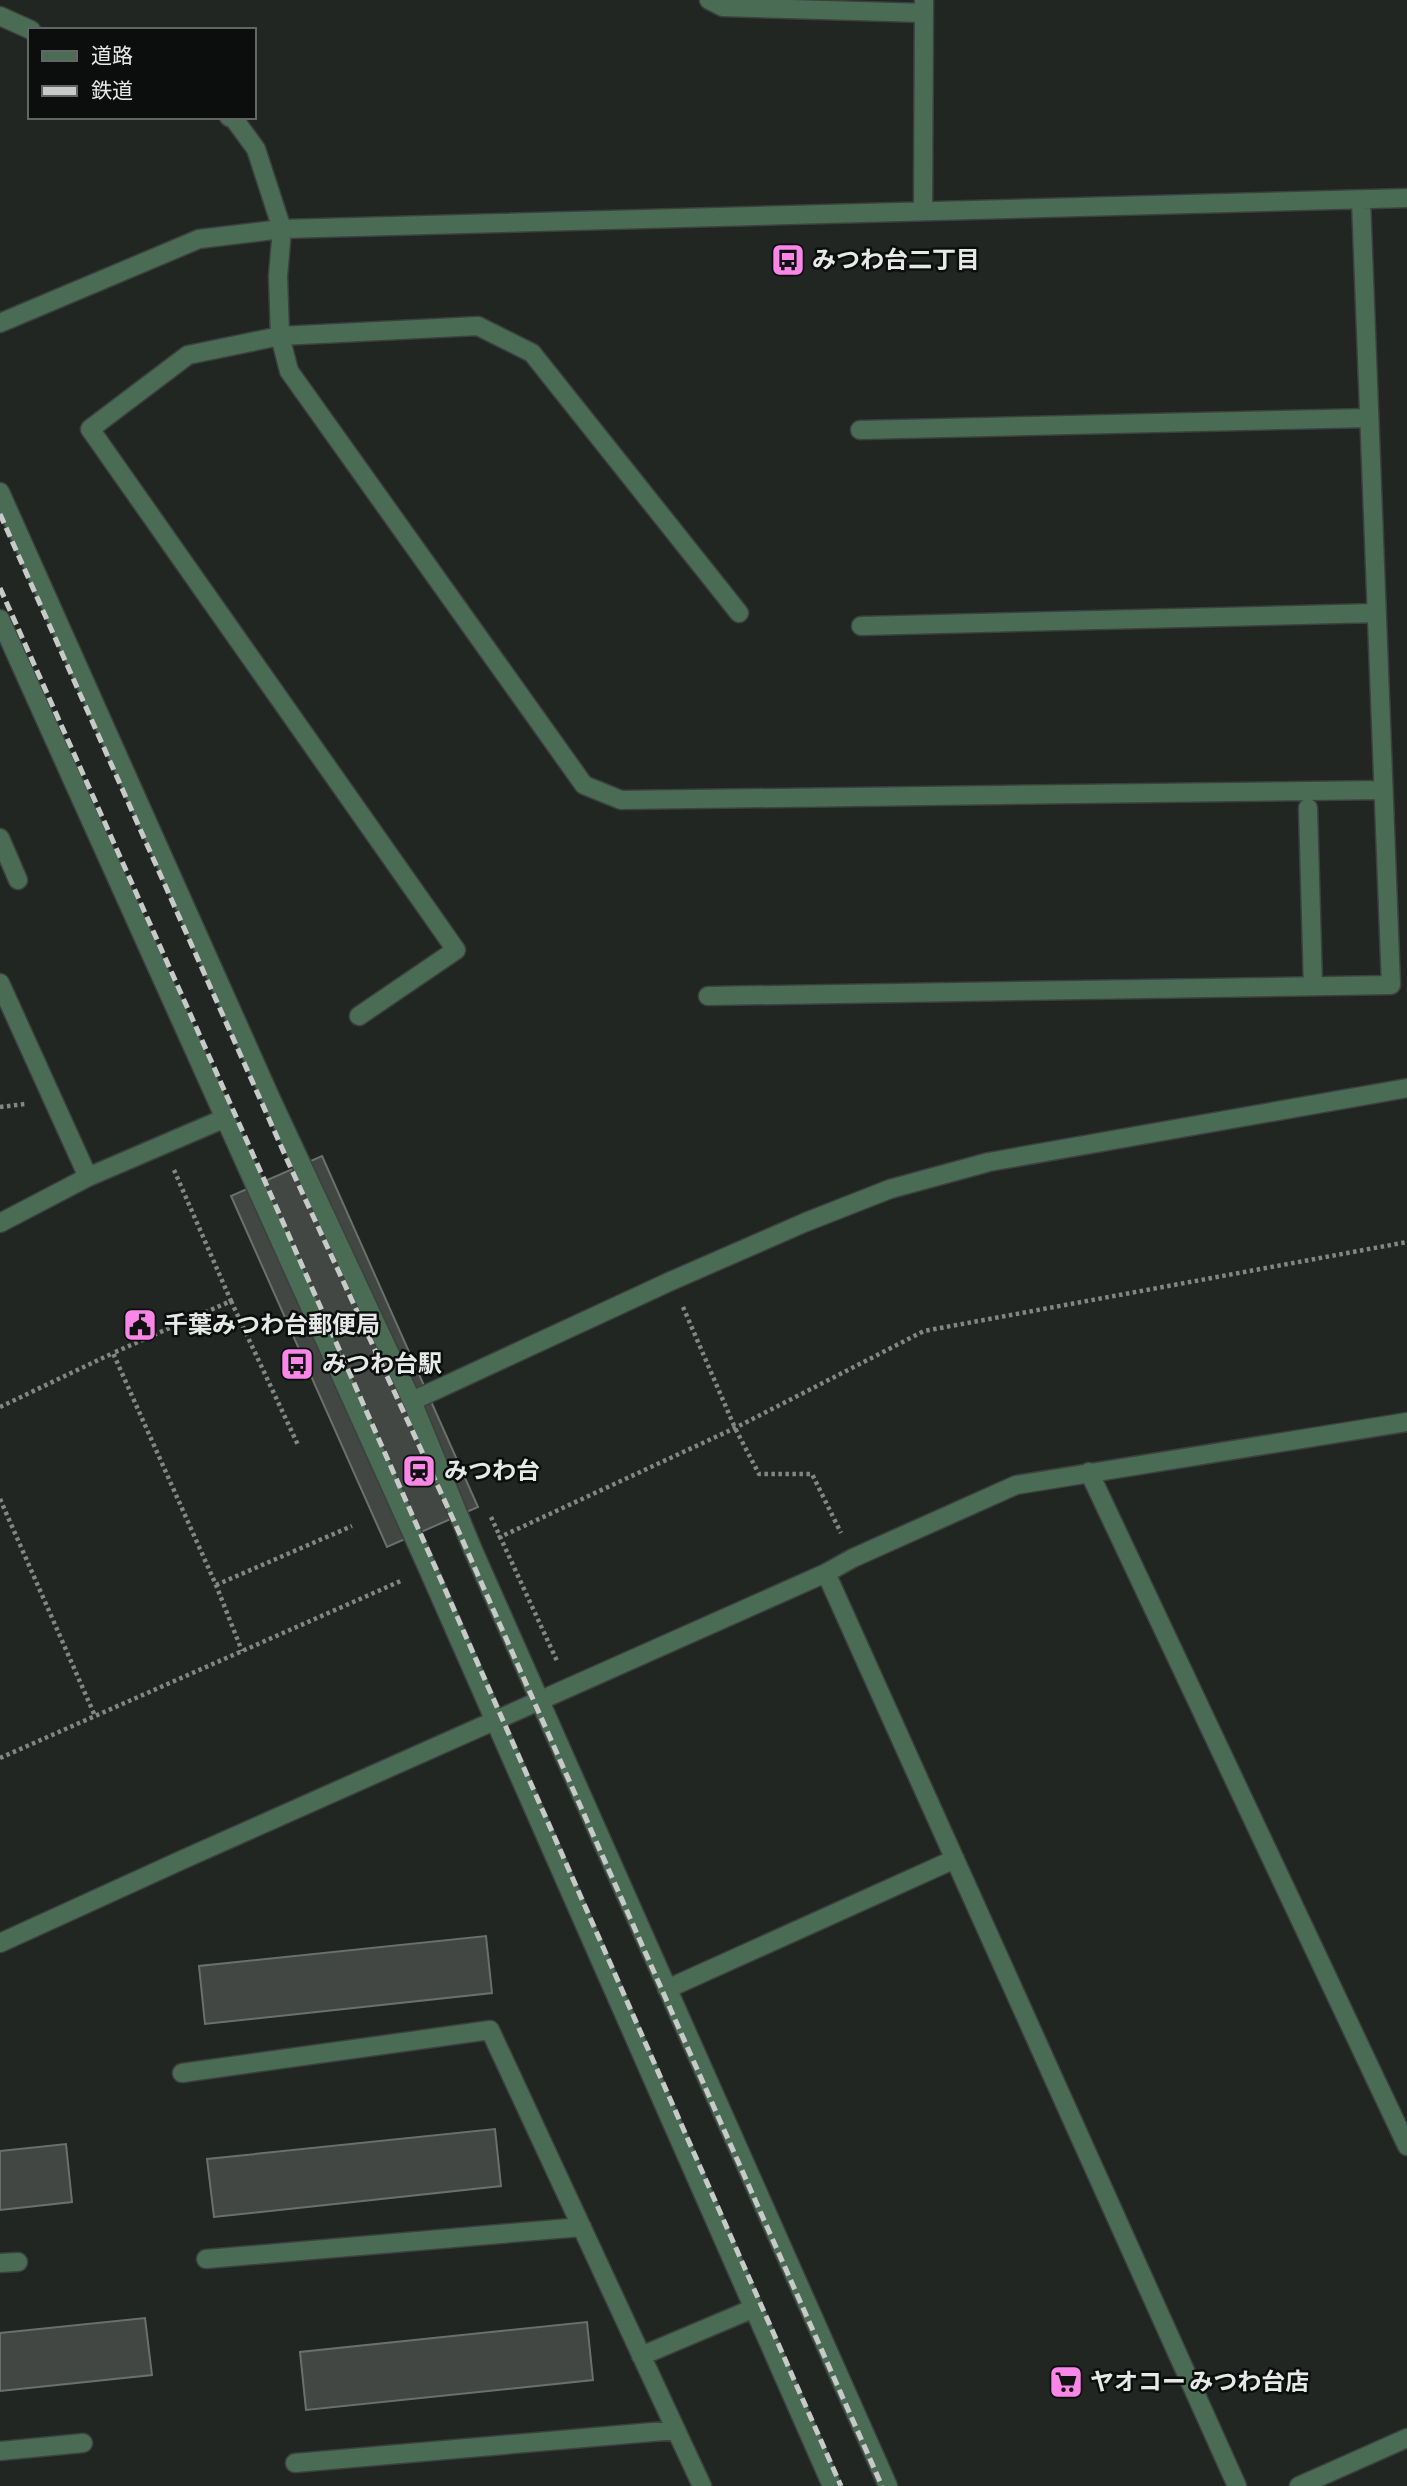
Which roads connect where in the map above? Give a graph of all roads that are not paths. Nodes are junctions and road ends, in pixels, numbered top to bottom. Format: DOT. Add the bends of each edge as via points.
graph roads {
  1 [pos="709,0"];
  2 [pos="924,7"];
  3 [pos="0,16"];
  4 [pos="28,29"];
  5 [pos="234,119"];
  6 [pos="1407,198"];
  7 [pos="1361,200"];
  8 [pos="923,211"];
  9 [pos="282,229"];
  10 [pos="0,323"];
  11 [pos="280,336"];
  12 [pos="1369,418"];
  13 [pos="860,430"];
  14 [pos="0,492"];
  15 [pos="1377,612"];
  16 [pos="739,613"];
  17 [pos="0,619"];
  18 [pos="861,626"];
  19 [pos="1383,790"];
  20 [pos="1308,808"];
  21 [pos="0,838"];
  22 [pos="18,880"];
  23 [pos="0,983"];
  24 [pos="1312,986"];
  25 [pos="708,996"];
  26 [pos="359,1016"];
  27 [pos="1407,1088"];
  28 [pos="223,1119"];
  29 [pos="88,1177"];
  30 [pos="0,1223"];
  31 [pos="412,1401"];
  32 [pos="1407,1422"];
  33 [pos="1089,1472"];
  34 [pos="826,1573"];
  35 [pos="540,1700"];
  36 [pos="494,1721"];
  37 [pos="956,1859"];
  38 [pos="0,1943"];
  39 [pos="667,1989"];
  40 [pos="182,2073"];
  41 [pos="1407,2146"];
  42 [pos="582,2227"];
  43 [pos="206,2259"];
  44 [pos="752,2309"];
  45 [pos="641,2356"];
  46 [pos="676,2430"];
  47 [pos="1407,2438"];
  48 [pos="83,2443"];
  49 [pos="0,2451"];
  50 [pos="295,2463"];
  51 [pos="702,2486"];
  52 [pos="832,2486"];
  53 [pos="888,2486"];
  54 [pos="1237,2486"];
  55 [pos="1299,2486"];
  1 -- 2 [label="street" via="723,8"];
  2 -- 8 [label="street"];
  3 -- 4 [label="street"];
  5 -- 9 [label="street" via="256,149"];
  6 -- 7 [label="street"];
  7 -- 8 [label="street"];
  7 -- 12 [label="street"];
  8 -- 9 [label="street"];
  9 -- 10 [label="street" via="199,239"];
  9 -- 11 [label="street"];
  11 -- 16 [label="street" via="478,326 532,353"];
  11 -- 19 [label="street" via="289,371 584,785 596,790 621,800"];
  11 -- 26 [label="street" via="187,355 90,429 456,950"];
  12 -- 13 [label="street"];
  12 -- 15 [label="street"];
  14 -- 31 [label="street" via="272,1101"];
  15 -- 18 [label="street"];
  15 -- 19 [label="street"];
  17 -- 28 [label="street"];
  19 -- 24 [label="street" via="1391,985"];
  20 -- 24 [label="street"];
  21 -- 22 [label="street"];
  23 -- 29 [label="street"];
  24 -- 25 [label="street"];
  27 -- 31 [label="street" via="989,1163 890,1189 671,1281"];
  28 -- 29 [label="street"];
  28 -- 36 [label="street"];
  29 -- 30 [label="street"];
  31 -- 35 [label="street"];
  32 -- 33 [label="street"];
  33 -- 34 [label="street" via="1016,1485"];
  33 -- 41 [label="street"];
  34 -- 35 [label="street"];
  34 -- 37 [label="street"];
  35 -- 36 [label="street"];
  35 -- 39 [label="street"];
  36 -- 38 [label="street"];
  36 -- 44 [label="street"];
  37 -- 39 [label="street"];
  37 -- 54 [label="street"];
  39 -- 53 [label="street"];
  40 -- 42 [label="street" via="490,2030"];
  42 -- 43 [label="street"];
  42 -- 45 [label="street"];
  44 -- 45 [label="street"];
  44 -- 52 [label="street"];
  45 -- 46 [label="street"];
  46 -- 50 [label="street"];
  46 -- 51 [label="street"];
  47 -- 55 [label="street"];
  48 -- 49 [label="street"];
}
